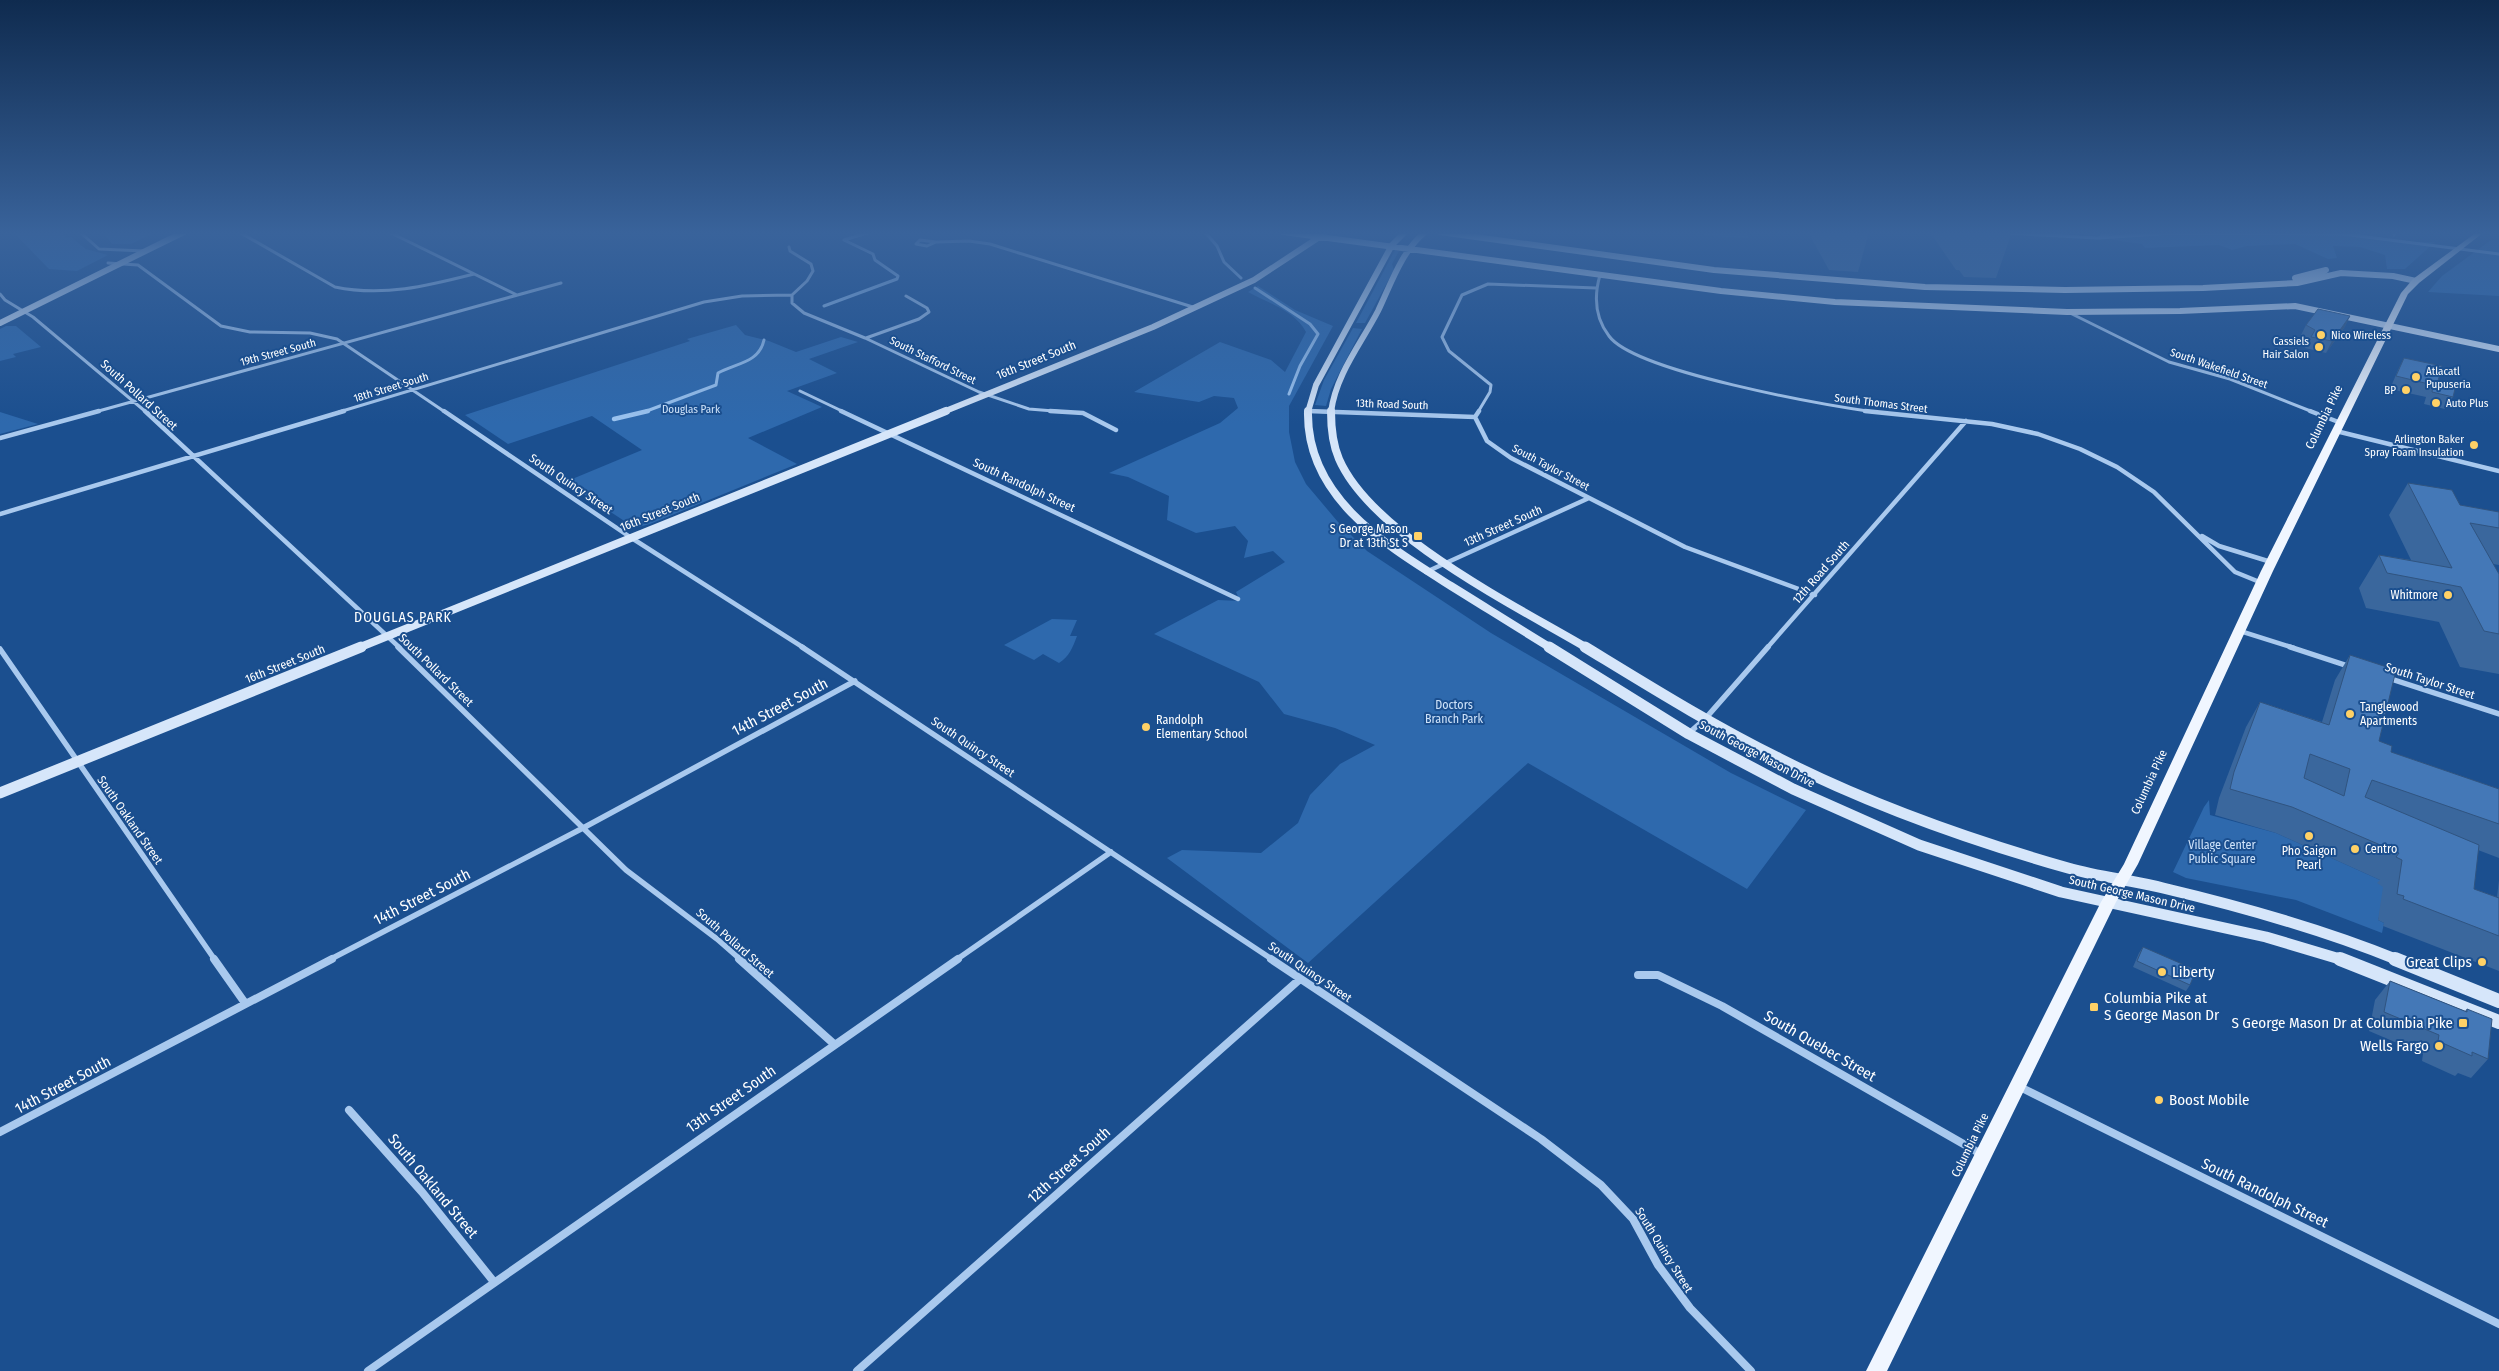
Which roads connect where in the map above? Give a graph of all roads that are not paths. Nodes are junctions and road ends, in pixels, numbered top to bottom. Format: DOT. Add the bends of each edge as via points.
graph roads {
  1 [pos="792,295"];
  2 [pos="3,296"];
  3 [pos="40,296"];
  4 [pos="54,296"];
  5 [pos="180,296"];
  6 [pos="513,296"];
  7 [pos="743,296"];
  8 [pos="906,296"];
  9 [pos="1157,296"];
  10 [pos="1221,296"];
  11 [pos="1365,296"];
  12 [pos="1384,296"];
  13 [pos="1462,296"];
  14 [pos="1596,296"];
  15 [pos="1773,296"];
  16 [pos="2404,296"];
  17 [pos="17,307"];
  18 [pos="1196,308"];
  19 [pos="24,311"];
  20 [pos="2067,312"];
  21 [pos="0,316"];
  22 [pos="0,323"];
  23 [pos="1349,325"];
  24 [pos="2389,325"];
  25 [pos="1368,327"];
  26 [pos="865,338"];
  27 [pos="343,343"];
  28 [pos="2499,349"];
  29 [pos="412,390"];
  30 [pos="800,391"];
  31 [pos="984,394"];
  32 [pos="134,400"];
  33 [pos="1308,411"];
  34 [pos="1331,411"];
  35 [pos="1475,416"];
  36 [pos="1966,421"];
  37 [pos="2339,427"];
  38 [pos="1116,430"];
  39 [pos="889,434"];
  40 [pos="0,438"];
  41 [pos="191,456"];
  42 [pos="2499,471"];
  43 [pos="1589,498"];
  44 [pos="0,514"];
  45 [pos="2197,533"];
  46 [pos="630,537"];
  47 [pos="2272,562"];
  48 [pos="1446,564"];
  49 [pos="1426,572"];
  50 [pos="2262,583"];
  51 [pos="1815,594"];
  52 [pos="1238,599"];
  53 [pos="2240,631"];
  54 [pos="387,636"];
  55 [pos="0,649"];
  56 [pos="2356,668"];
  57 [pos="2383,677"];
  58 [pos="855,681"];
  59 [pos="2499,714"];
  60 [pos="1705,719"];
  61 [pos="1688,734"];
  62 [pos="76,762"];
  63 [pos="0,793"];
  64 [pos="583,828"];
  65 [pos="1111,852"];
  66 [pos="2123,880"];
  67 [pos="2109,902"];
  68 [pos="1638,975"];
  69 [pos="1300,979"];
  70 [pos="2499,1001"];
  71 [pos="245,1003"];
  72 [pos="2499,1022"];
  73 [pos="834,1044"];
  74 [pos="2018,1086"];
  75 [pos="349,1110"];
  76 [pos="0,1132"];
  77 [pos="1984,1156"];
  78 [pos="494,1282"];
  79 [pos="2499,1324"];
  80 [pos="368,1371"];
  81 [pos="857,1371"];
  82 [pos="1751,1371"];
  83 [pos="1876,1371"];
  1 -- 26 [label="street, South Stafford Street" via="792,303 804,313"];
  2 -- 17 [label="street, South Pollard Street"];
  3 -- 17 [label="main road"];
  4 -- 19 [label="main road"];
  5 -- 27 [label="street, South Quincy Street" via="231,330 269,335 315,335"];
  6 -- 27 [label="street, 19th Street South"];
  7 -- 29 [label="street, 18th Street South" via="704,302"];
  8 -- 26 [label="street" via="927,308 928,312 919,319"];
  9 -- 18 [label="street"];
  10 -- 18 [label="main road, 16th Street South"];
  11 -- 23 [label="main road, South George Mason Drive"];
  12 -- 25 [label="main road, South George Mason Drive"];
  13 -- 35 [label="street" via="1442,337 1449,351 1491,385"];
  14 -- 36 [label="street, South Thomas Street" via="1597,313 1609,337 1625,350 1645,359 1750,389 1826,405"];
  15 -- 20 [label="main road" via="1835,302"];
  16 -- 24 [label="main road, Columbia Pike"];
  17 -- 19 [label="street, South Pollard Street"];
  17 -- 21 [label="main road"];
  18 -- 31 [label="main road, 16th Street South"];
  19 -- 22 [label="main road"];
  19 -- 32 [label="street, South Pollard Street"];
  20 -- 24 [label="main road" via="2295,306"];
  20 -- 37 [label="street, South Wakefield Street" via="2169,362 2230,379"];
  23 -- 25 [label="main road"];
  23 -- 33 [label="main road, South George Mason Drive" via="1314,390"];
  24 -- 28 [label="main road"];
  24 -- 37 [label="main road, Columbia Pike"];
  25 -- 34 [label="main road, South George Mason Drive" via="1341,379"];
  26 -- 31 [label="street, South Stafford Street"];
  27 -- 29 [label="street, South Quincy Street"];
  27 -- 32 [label="street, 19th Street South"];
  29 -- 41 [label="street, 18th Street South"];
  29 -- 46 [label="street, South Quincy Street"];
  30 -- 39 [label="street, South Randolph Street"];
  31 -- 38 [label="street, South Stafford Street" via="1029,409 1083,413"];
  31 -- 39 [label="main road, 16th Street South"];
  32 -- 40 [label="street, 19th Street South"];
  32 -- 41 [label="street, South Pollard Street"];
  33 -- 34 [label="street, 13th Road South"];
  33 -- 49 [label="main road, South George Mason Drive" via="1312,449 1327,482 1372,533"];
  34 -- 35 [label="street, 13th Road South"];
  34 -- 48 [label="main road, South George Mason Drive" via="1334,441 1341,463 1357,488 1385,518"];
  35 -- 43 [label="street, South Taylor Street" via="1487,441 1511,458"];
  36 -- 45 [label="street, South Thomas Street" via="2038,434 2080,449 2116,467 2154,492"];
  36 -- 51 [label="street, 12th Road South"];
  37 -- 42 [label="street, South Wakefield Street"];
  37 -- 47 [label="main road, Columbia Pike"];
  39 -- 46 [label="main road, 16th Street South"];
  39 -- 52 [label="street, South Randolph Street"];
  41 -- 44 [label="street, 18th Street South"];
  41 -- 54 [label="street, South Pollard Street"];
  43 -- 48 [label="street, 13th Street South"];
  43 -- 51 [label="street, South Taylor Street" via="1692,550"];
  45 -- 47 [label="street, South Thomas Street" via="2219,546"];
  45 -- 50 [label="street, South Thomas Street" via="2235,572"];
  46 -- 54 [label="main road, 16th Street South"];
  46 -- 58 [label="street, South Quincy Street"];
  47 -- 50 [label="main road, Columbia Pike"];
  48 -- 49 [label="street, 13th Street South"];
  48 -- 60 [label="main road, South George Mason Drive"];
  49 -- 61 [label="main road, South George Mason Drive"];
  50 -- 53 [label="main road, Columbia Pike"];
  51 -- 60 [label="street, 12th Road South"];
  53 -- 56 [label="street"];
  53 -- 66 [label="main road, Columbia Pike"];
  54 -- 62 [label="main road, 16th Street South"];
  54 -- 64 [label="street, South Pollard Street"];
  55 -- 62 [label="street, South Oakland Street"];
  57 -- 59 [label="street, South Taylor Street"];
  58 -- 64 [label="street, 14th Street South"];
  58 -- 65 [label="street, South Quincy Street"];
  60 -- 61 [label="street, 12th Road South"];
  60 -- 66 [label="main road, South George Mason Drive" via="1778,759 1890,808 2070,869"];
  61 -- 67 [label="main road, South George Mason Drive" via="1793,790 1919,845 2061,892"];
  62 -- 63 [label="main road, 16th Street South"];
  62 -- 71 [label="street, South Oakland Street"];
  64 -- 71 [label="street, 14th Street South"];
  64 -- 73 [label="street, South Pollard Street" via="626,870 717,939"];
  65 -- 69 [label="street, South Quincy Street"];
  65 -- 73 [label="street, 13th Street South"];
  66 -- 67 [label="main road, Columbia Pike"];
  66 -- 70 [label="main road, South George Mason Drive" via="2240,907 2353,942"];
  67 -- 72 [label="main road, South George Mason Drive" via="2266,937 2337,958"];
  67 -- 74 [label="main road, Columbia Pike"];
  68 -- 77 [label="street, South Quebec Street" via="1658,976 1722,1006"];
  69 -- 81 [label="street, 12th Street South"];
  69 -- 82 [label="street, South Quincy Street" via="1578,1165 1604,1186 1629,1214 1689,1310"];
  71 -- 76 [label="street, 14th Street South"];
  73 -- 78 [label="street, 13th Street South"];
  74 -- 77 [label="main road, Columbia Pike"];
  74 -- 79 [label="street, South Randolph Street"];
  75 -- 78 [label="street, South Oakland Street" via="422,1192"];
  77 -- 83 [label="main road, Columbia Pike"];
  78 -- 80 [label="street, 13th Street South"];
}
